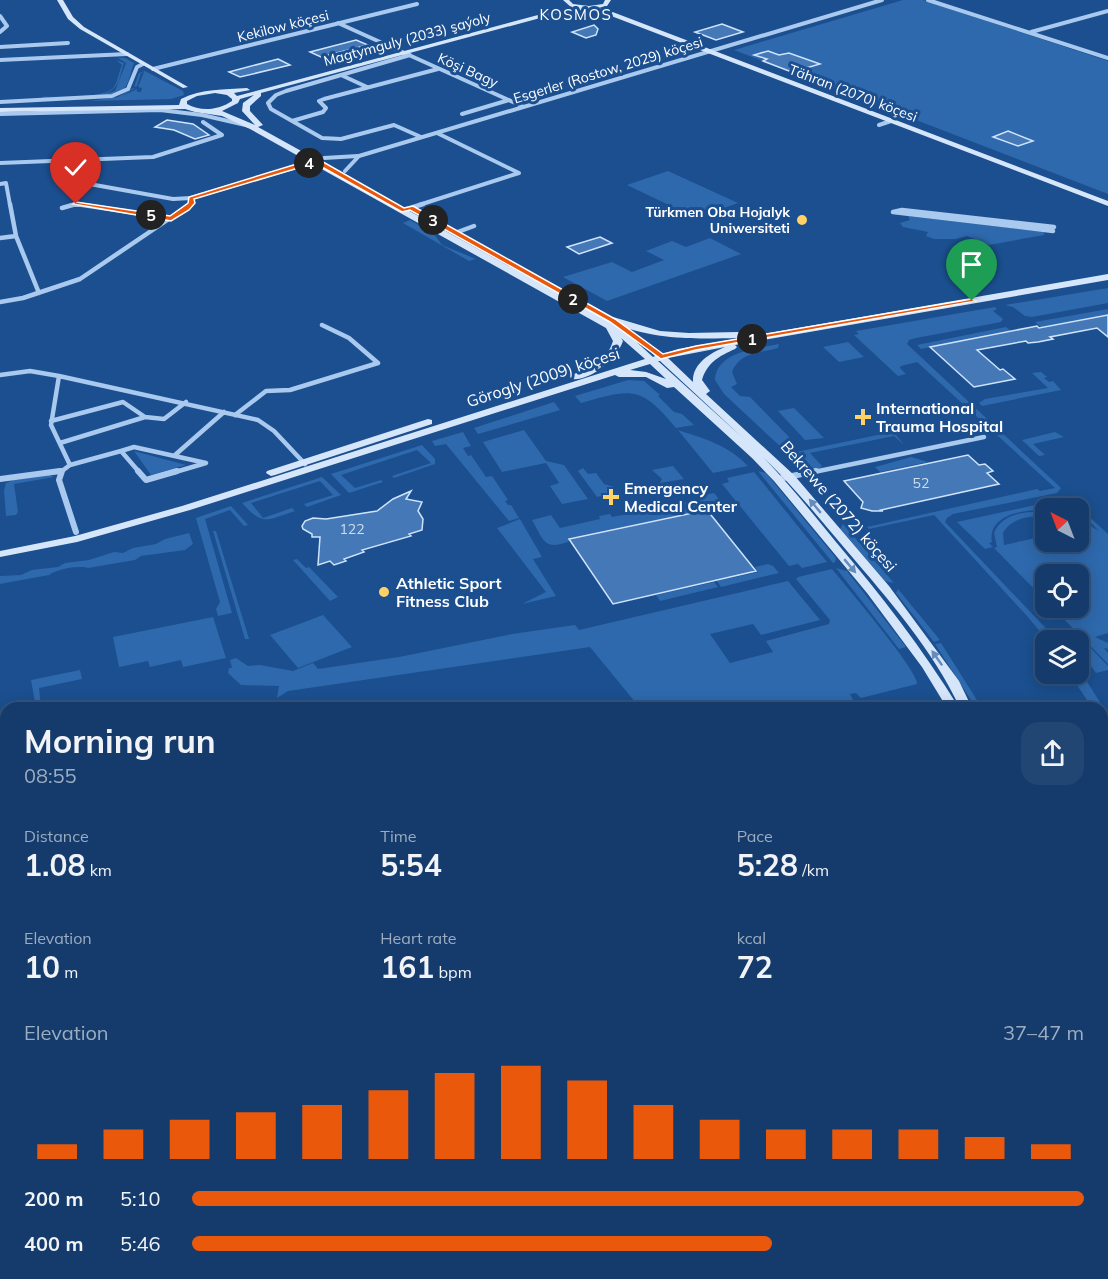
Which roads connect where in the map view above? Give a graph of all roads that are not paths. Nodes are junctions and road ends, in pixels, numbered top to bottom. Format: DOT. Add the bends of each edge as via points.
graph roads {
  1 [pos="60,0"];
  2 [pos="566,0"];
  3 [pos="882,0"];
  4 [pos="928,0"];
  5 [pos="608,1"];
  6 [pos="417,4"];
  7 [pos="587,8"];
  8 [pos="1108,11"];
  9 [pos="0,16"];
  10 [pos="338,23"];
  11 [pos="0,32"];
  12 [pos="1030,32"];
  13 [pos="68,44"];
  14 [pos="0,47"];
  15 [pos="712,50"];
  16 [pos="404,52"];
  17 [pos="126,54"];
  18 [pos="1108,58"];
  19 [pos="0,60"];
  20 [pos="143,64"];
  21 [pos="439,68"];
  22 [pos="153,69"];
  23 [pos="340,75"];
  24 [pos="291,80"];
  25 [pos="198,84"];
  26 [pos="187,85"];
  27 [pos="368,88"];
  28 [pos="207,92"];
  29 [pos="223,92"];
  30 [pos="187,97"];
  31 [pos="509,100"];
  32 [pos="0,102"];
  33 [pos="234,102"];
  34 [pos="71,106"];
  35 [pos="186,107"];
  36 [pos="523,107"];
  37 [pos="0,108"];
  38 [pos="17,108"];
  39 [pos="208,111"];
  40 [pos="0,114"];
  41 [pos="462,114"];
  42 [pos="291,121"];
  43 [pos="891,121"];
  44 [pos="203,122"];
  45 [pos="879,124"];
  46 [pos="256,126"];
  47 [pos="436,133"];
  48 [pos="422,137"];
  49 [pos="359,156"];
  50 [pos="320,160"];
  51 [pos="0,163"];
  52 [pos="345,171"];
  53 [pos="56,178"];
  54 [pos="0,184"];
  55 [pos="191,198"];
  56 [pos="1108,199"];
  57 [pos="1108,204"];
  58 [pos="63,208"];
  59 [pos="407,209"];
  60 [pos="171,219"];
  61 [pos="474,226"];
  62 [pos="1054,229"];
  63 [pos="455,233"];
  64 [pos="16,236"];
  65 [pos="0,238"];
  66 [pos="1108,273"];
  67 [pos="1108,277"];
  68 [pos="39,293"];
  69 [pos="0,302"];
  70 [pos="609,322"];
  71 [pos="322,325"];
  72 [pos="751,336"];
  73 [pos="654,356"];
  74 [pos="0,375"];
  75 [pos="59,376"];
  76 [pos="579,380"];
  77 [pos="709,400"];
  78 [pos="186,402"];
  79 [pos="695,402"];
  80 [pos="224,412"];
  81 [pos="235,415"];
  82 [pos="146,417"];
  83 [pos="51,421"];
  84 [pos="984,437"];
  85 [pos="60,443"];
  86 [pos="121,451"];
  87 [pos="175,455"];
  88 [pos="70,465"];
  89 [pos="307,465"];
  90 [pos="62,471"];
  91 [pos="790,477"];
  92 [pos="778,479"];
  93 [pos="0,480"];
  94 [pos="76,532"];
  95 [pos="0,548"];
  96 [pos="0,554"];
  97 [pos="949,702"];
  98 [pos="963,702"];
  1 -- 17 [label="main road" via="77,24"];
  2 -- 7 [label="main road, Tähran (2070) köçesi" via="571,6"];
  2 -- 16 [label="main road, Magtymguly (2033) şaýoly" via="550,10"];
  3 -- 15 [label="street, Esgerler (Rostow, 2029) köçesi"];
  4 -- 12 [label="street"];
  5 -- 7 [label="main road, Magtymguly (2033) şaýoly"];
  5 -- 15 [label="main road, Tähran (2070) köçesi" via="616,11"];
  6 -- 10 [label="street, Kekilow köçesi"];
  7 -- 15 [label="main road, Tähran (2070) köçesi"];
  7 -- 16 [label="main road, Magtymguly (2033) şaýoly" via="555,12"];
  8 -- 12 [label="street"];
  9 -- 11 [label="street" via="7,26"];
  10 -- 16 [label="street, Köşi Bagy"];
  10 -- 22 [label="street, Kekilow köçesi"];
  12 -- 18 [label="street"];
  13 -- 14 [label="street"];
  15 -- 36 [label="street, Esgerler (Rostow, 2029) köçesi"];
  15 -- 43 [label="main road, Tähran (2070) köçesi"];
  15 -- 56 [label="main road, Tähran (2070) köçesi"];
  16 -- 21 [label="street, Köşi Bagy"];
  16 -- 23 [label="street"];
  16 -- 24 [label="main road, Magtymguly (2033) şaýoly"];
  17 -- 19 [label="street"];
  17 -- 20 [label="main road"];
  20 -- 22 [label="main road"];
  20 -- 34 [label="street" via="137,67 130,87 123,93"];
  21 -- 27 [label="street"];
  21 -- 31 [label="street, Köşi Bagy"];
  22 -- 26 [label="main road"];
  23 -- 27 [label="street"];
  23 -- 42 [label="street" via="276,95 268,103 271,110"];
  24 -- 25 [label="main road" via="231,88"];
  24 -- 29 [label="main road, Magtymguly (2033) şaýoly"];
  24 -- 33 [label="main road, Magtymguly (2033) şaýoly"];
  24 -- 46 [label="main road" via="249,101 246,111"];
  26 -- 28 [label="main road"];
  26 -- 30 [label="main road"];
  27 -- 42 [label="street" via="319,101 326,109"];
  28 -- 29 [label="main road, Magtymguly (2033) şaýoly"];
  28 -- 30 [label="main road"];
  29 -- 33 [label="main road"];
  30 -- 34 [label="main road"];
  30 -- 35 [label="main road" via="182,103"];
  31 -- 36 [label="street, Köşi Bagy"];
  31 -- 41 [label="street"];
  32 -- 38 [label="street"];
  33 -- 39 [label="main road, Magtymguly (2033) şaýoly"];
  33 -- 46 [label="main road" via="234,111"];
  34 -- 35 [label="main road"];
  34 -- 38 [label="main road"];
  34 -- 46 [label="street" via="179,112"];
  35 -- 39 [label="main road"];
  36 -- 47 [label="street, Esgerler (Rostow, 2029) köçesi"];
  37 -- 38 [label="main road"];
  38 -- 40 [label="street"];
  39 -- 46 [label="main road"];
  42 -- 48 [label="street" via="329,140 394,125"];
  43 -- 45 [label="street"];
  43 -- 57 [label="main road, Tähran (2070) köçesi"];
  44 -- 51 [label="street" via="222,135 161,155"];
  46 -- 50 [label="main road"];
  47 -- 48 [label="street, Esgerler (Rostow, 2029) köçesi"];
  47 -- 59 [label="street" via="519,173"];
  48 -- 49 [label="street, Esgerler (Rostow, 2029) köçesi"];
  49 -- 50 [label="street, Esgerler (Rostow, 2029) köçesi"];
  49 -- 52 [label="street"];
  50 -- 52 [label="main road"];
  50 -- 55 [label="street, Esgerler (Rostow, 2029) köçesi"];
  50 -- 59 [label="main road"];
  52 -- 59 [label="main road"];
  53 -- 55 [label="street" via="173,199"];
  54 -- 64 [label="street" via="6,183"];
  55 -- 60 [label="street" via="192,203"];
  58 -- 60 [label="street" via="76,204"];
  59 -- 63 [label="main road"];
  59 -- 70 [label="main road"];
  60 -- 68 [label="street" via="80,279"];
  61 -- 63 [label="street"];
  62 -- 62 [label="street" via="893,212 902,210"];
  63 -- 70 [label="main road"];
  64 -- 65 [label="street"];
  64 -- 68 [label="street"];
  66 -- 72 [label="main road, Görogly (2009) köçesi"];
  67 -- 72 [label="main road, Görogly (2009) köçesi"];
  68 -- 69 [label="street"];
  70 -- 72 [label="main road" via="664,336"];
  70 -- 73 [label="main road"];
  70 -- 76 [label="main road" via="617,339 615,351"];
  71 -- 81 [label="street" via="348,338 378,363 290,390 278,387 264,391"];
  72 -- 73 [label="main road, Görogly (2009) köçesi"];
  72 -- 77 [label="main road" via="703,365 698,380"];
  73 -- 76 [label="main road, Görogly (2009) köçesi"];
  73 -- 77 [label="main road, Bekrewe (2072) köçesi"];
  73 -- 79 [label="main road, Bekrewe (2072) köçesi"];
  74 -- 75 [label="street" via="30,371"];
  75 -- 78 [label="street"];
  75 -- 83 [label="street"];
  76 -- 79 [label="main road" via="643,374 661,379"];
  76 -- 89 [label="main road, Görogly (2009) köçesi"];
  77 -- 91 [label="main road, Bekrewe (2072) köçesi"];
  78 -- 80 [label="street"];
  78 -- 82 [label="street" via="164,419"];
  79 -- 92 [label="main road, Bekrewe (2072) köçesi"];
  80 -- 81 [label="street"];
  80 -- 87 [label="street"];
  81 -- 89 [label="street" via="267,425"];
  82 -- 83 [label="street" via="123,402"];
  82 -- 85 [label="street"];
  83 -- 85 [label="street"];
  84 -- 91 [label="street"];
  85 -- 88 [label="street"];
  86 -- 87 [label="street" via="134,447"];
  86 -- 87 [label="street" via="146,480 206,463"];
  86 -- 88 [label="street"];
  88 -- 90 [label="street"];
  89 -- 94 [label="main road, Görogly (2009) köçesi"];
  89 -- 96 [label="main road, Görogly (2009) köçesi" via="100,533"];
  90 -- 93 [label="street"];
  90 -- 94 [label="street" via="59,480"];
  91 -- 92 [label="street"];
  98 -- 91 [label="main road, Bekrewe (2072) köçesi, one-way" via="955,684 885,588"];
  92 -- 97 [label="main road, Bekrewe (2072) köçesi, one-way" via="878,600"];
  94 -- 95 [label="main road, Görogly (2009) köçesi"];
}
